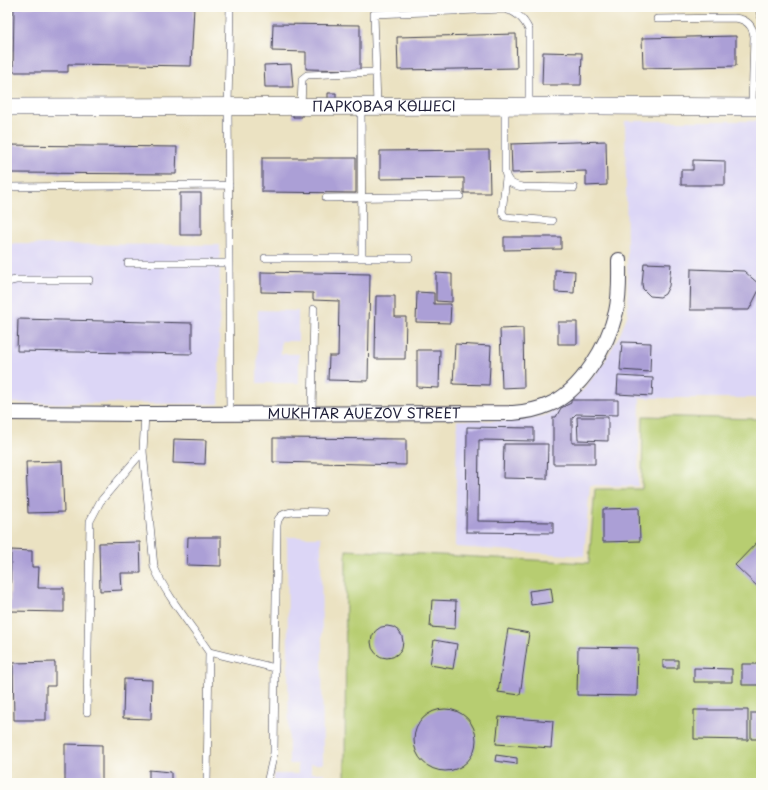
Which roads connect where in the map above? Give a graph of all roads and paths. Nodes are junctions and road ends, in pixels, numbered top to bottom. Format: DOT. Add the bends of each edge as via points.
graph roads {
  1 [pos="230,7"];
  2 [pos="504,8"];
  3 [pos="374,10"];
  4 [pos="657,19"];
  5 [pos="376,72"];
  6 [pos="228,106"];
  7 [pos="302,106"];
  8 [pos="369,106"];
  9 [pos="505,106"];
  10 [pos="529,106"];
  11 [pos="7,107"];
  12 [pos="757,107"];
  13 [pos="506,178"];
  14 [pos="229,185"];
  15 [pos="7,188"];
  16 [pos="574,188"];
  17 [pos="460,196"];
  18 [pos="362,197"];
  19 [pos="326,198"];
  20 [pos="552,221"];
  21 [pos="265,258"];
  22 [pos="362,258"];
  23 [pos="409,258"];
  24 [pos="619,260"];
  25 [pos="128,263"];
  26 [pos="229,264"];
  27 [pos="89,280"];
  28 [pos="7,283"];
  29 [pos="314,309"];
  30 [pos="7,413"];
  31 [pos="230,413"];
  32 [pos="312,413"];
  33 [pos="146,414"];
  34 [pos="143,451"];
  35 [pos="324,512"];
  36 [pos="209,652"];
  37 [pos="275,668"];
  38 [pos="87,712"];
  39 [pos="207,783"];
  40 [pos="267,783"];
  1 -- 6 [label="lane"];
  2 -- 3 [label="lane"];
  2 -- 10 [label="lane" via="515,13 526,23 529,30"];
  3 -- 5 [label="lane"];
  4 -- 12 [label="lane" via="734,18 748,22 754,32"];
  5 -- 7 [label="lane" via="307,75 302,79"];
  5 -- 8 [label="lane"];
  6 -- 7 [label="street, ПАРКОВАЯ КӨШЕСІ"];
  6 -- 11 [label="street, ПАРКОВАЯ КӨШЕСІ"];
  6 -- 14 [label="lane"];
  7 -- 8 [label="street, ПАРКОВАЯ КӨШЕСІ"];
  8 -- 9 [label="street, ПАРКОВАЯ КӨШЕСІ"];
  8 -- 18 [label="lane"];
  9 -- 10 [label="street, ПАРКОВАЯ КӨШЕСІ"];
  9 -- 13 [label="lane"];
  10 -- 12 [label="street, ПАРКОВАЯ КӨШЕСІ"];
  13 -- 16 [label="lane" via="516,186"];
  13 -- 20 [label="lane" via="502,212 505,217"];
  14 -- 15 [label="lane"];
  14 -- 26 [label="lane"];
  17 -- 18 [label="lane"];
  18 -- 19 [label="lane"];
  18 -- 22 [label="lane"];
  21 -- 22 [label="lane"];
  22 -- 23 [label="lane"];
  24 -- 32 [label="street, MUKHTAR AUEZOV STREET" via="618,301 607,338 595,361 579,381 561,398 549,405 512,413"];
  25 -- 26 [label="lane"];
  26 -- 31 [label="lane"];
  27 -- 28 [label="lane" via="16,280"];
  29 -- 32 [label="lane"];
  30 -- 33 [label="street, MUKHTAR AUEZOV STREET"];
  31 -- 32 [label="street, MUKHTAR AUEZOV STREET"];
  31 -- 33 [label="street, MUKHTAR AUEZOV STREET"];
  33 -- 34 [label="lane"];
  34 -- 36 [label="lane" via="154,567 159,579"];
  34 -- 38 [label="lane" via="100,502 90,521"];
  35 -- 37 [label="lane" via="289,512 280,516 278,521"];
  36 -- 37 [label="lane"];
  36 -- 39 [label="lane"];
  37 -- 40 [label="lane" via="274,753"];
}
